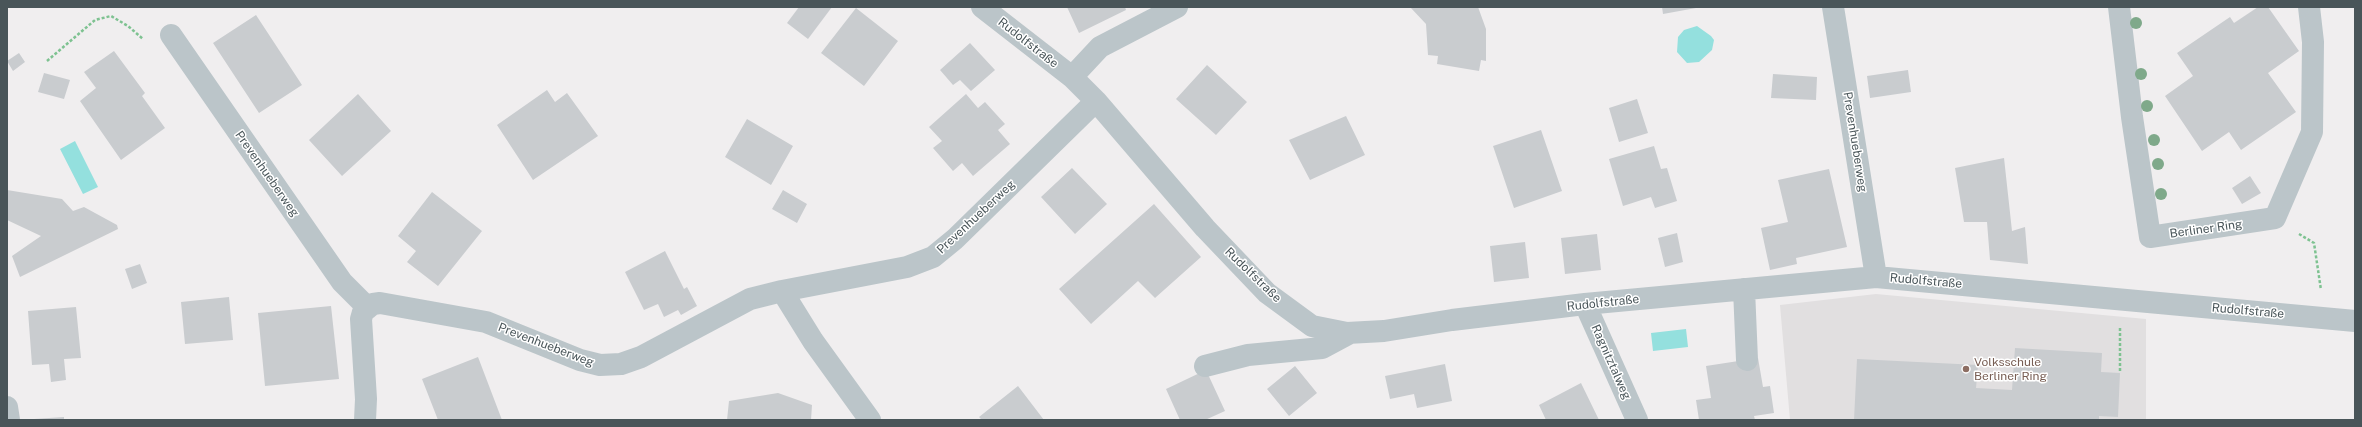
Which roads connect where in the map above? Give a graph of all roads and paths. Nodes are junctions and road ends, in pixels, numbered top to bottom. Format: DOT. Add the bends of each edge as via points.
graph roads {
  1 [pos="982,7"];
  2 [pos="1177,7"];
  3 [pos="1833,7"];
  4 [pos="2119,7"];
  5 [pos="2309,7"];
  6 [pos="171,34"];
  7 [pos="144,41"];
  8 [pos="47,61"];
  9 [pos="1072,77"];
  10 [pos="1096,101"];
  11 [pos="2275,218"];
  12 [pos="1876,277"];
  13 [pos="1744,289"];
  14 [pos="782,291"];
  15 [pos="1585,304"];
  16 [pos="368,308"];
  17 [pos="2322,318"];
  18 [pos="2355,321"];
  19 [pos="1350,333"];
  20 [pos="1747,360"];
  21 [pos="1205,366"];
  22 [pos="7,407"];
  23 [pos="9,420"];
  24 [pos="365,420"];
  25 [pos="870,420"];
  26 [pos="1637,420"];
  1 -- 9 [label="street, Rudolfstraße"];
  2 -- 9 [label="street" via="1100,46"];
  3 -- 12 [label="street, Prevenhueberweg"];
  4 -- 11 [label="street, Berliner Ring" via="2150,237"];
  5 -- 11 [label="street" via="2313,42 2312,132"];
  6 -- 16 [label="street, Prevenhueberweg" via="342,282"];
  7 -- 8 [label="path" via="128,26 111,16 95,20"];
  9 -- 10 [label="street, Rudolfstraße"];
  10 -- 14 [label="street, Prevenhueberweg" via="955,239 933,257 907,267"];
  10 -- 19 [label="street, Rudolfstraße" via="1205,228 1267,293 1312,326"];
  11 -- 17 [label="path" via="2314,243"];
  12 -- 13 [label="street, Rudolfstraße"];
  12 -- 17 [label="street, Rudolfstraße"];
  13 -- 15 [label="street, Rudolfstraße"];
  13 -- 20 [label="street"];
  14 -- 16 [label="street, Prevenhueberweg" via="750,299 640,357 621,364 600,365 580,360 486,322 380,303"];
  14 -- 25 [label="street" via="805,329"];
  15 -- 19 [label="street, Rudolfstraße" via="1384,331"];
  15 -- 26 [label="street, Ragnitztalweg"];
  16 -- 24 [label="street" via="363,312 360,325 366,399"];
  17 -- 18 [label="street, Rudolfstraße"];
  19 -- 21 [label="street" via="1322,348 1248,354"];
  22 -- 23 [label="street"];
}
